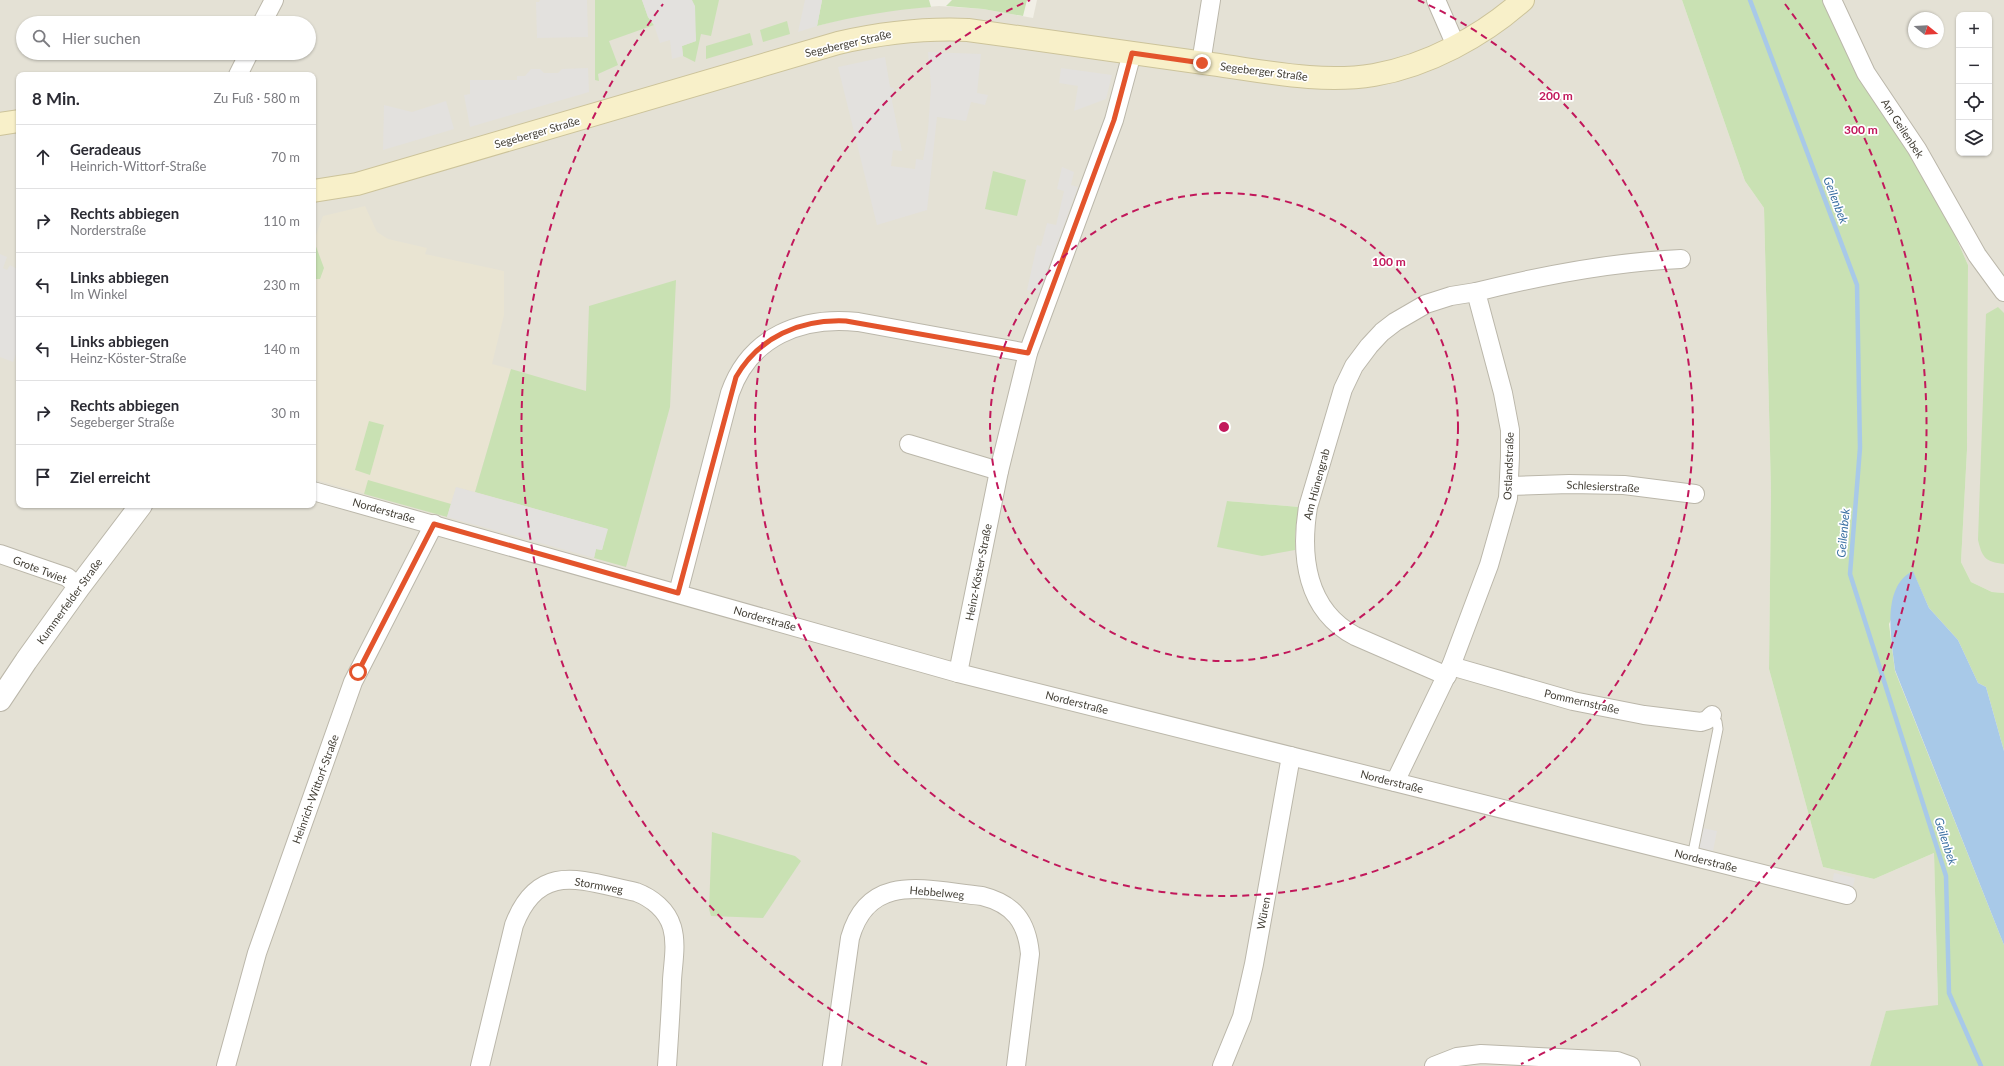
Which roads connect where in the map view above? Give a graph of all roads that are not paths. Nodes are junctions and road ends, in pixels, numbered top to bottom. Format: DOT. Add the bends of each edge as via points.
graph roads {
  1 [pos="274,0"];
  2 [pos="1211,0"];
  3 [pos="1436,0"];
  4 [pos="1523,0"];
  5 [pos="1832,0"];
  6 [pos="266,16"];
  7 [pos="1456,46"];
  8 [pos="1132,53"];
  9 [pos="245,60"];
  10 [pos="1202,63"];
  11 [pos="239,72"];
  12 [pos="16,122"];
  13 [pos="0,124"];
  14 [pos="316,191"];
  15 [pos="1681,259"];
  16 [pos="1476,292"];
  17 [pos="2004,292"];
  18 [pos="1028,353"];
  19 [pos="909,444"];
  20 [pos="999,471"];
  21 [pos="1510,486"];
  22 [pos="316,492"];
  23 [pos="1695,494"];
  24 [pos="139,508"];
  25 [pos="434,524"];
  26 [pos="0,554"];
  27 [pos="79,587"];
  28 [pos="678,593"];
  29 [pos="1449,671"];
  30 [pos="958,672"];
  31 [pos="0,700"];
  32 [pos="1712,715"];
  33 [pos="1291,756"];
  34 [pos="1395,782"];
  35 [pos="1692,857"];
  36 [pos="1847,895"];
  37 [pos="1581,1063"];
  38 [pos="226,1066"];
  39 [pos="480,1066"];
  40 [pos="667,1066"];
  41 [pos="832,1066"];
  42 [pos="1016,1066"];
  43 [pos="1222,1066"];
  44 [pos="1434,1066"];
  45 [pos="1631,1066"];
  1 -- 6 [label="street"];
  2 -- 10 [label="street"];
  3 -- 7 [label="street"];
  4 -- 7 [label="main road, Segeberger Straße"];
  5 -- 17 [label="street, Am Geilenbek" via="1866,73 1917,149 1977,255"];
  7 -- 10 [label="main road, Segeberger Straße" via="1402,69 1354,78 1297,76"];
  8 -- 10 [label="main road, Segeberger Straße"];
  8 -- 14 [label="main road, Segeberger Straße" via="968,30 936,29 866,37 357,184"];
  8 -- 18 [label="street, Heinz-Köster-Straße" via="1114,120"];
  9 -- 11 [label="street"];
  12 -- 13 [label="main road"];
  15 -- 16 [label="street" via="1636,261 1568,270"];
  16 -- 21 [label="street, Ostlandstraße" via="1503,393 1510,430"];
  16 -- 29 [label="street, Am Hünengrab" via="1438,300 1410,312 1382,332 1354,366 1343,389 1305,525 1304,543 1308,575 1320,603 1341,627 1355,636"];
  18 -- 20 [label="street, Heinz-Köster-Straße"];
  18 -- 28 [label="street" via="858,322 834,320 797,328 760,347 743,364 730,393"];
  19 -- 20 [label="street"];
  20 -- 30 [label="street, Heinz-Köster-Straße"];
  21 -- 23 [label="street, Schlesierstraße" via="1624,486"];
  21 -- 29 [label="street, Ostlandstraße" via="1498,540"];
  22 -- 25 [label="street, Norderstraße"];
  24 -- 27 [label="street, Kummerfelder Straße"];
  25 -- 28 [label="street, Norderstraße"];
  25 -- 38 [label="street, Heinrich-Wittorf-Straße" via="353,682 257,953"];
  26 -- 27 [label="street, Grote Twiet" via="67,577"];
  27 -- 31 [label="street, Kummerfelder Straße"];
  28 -- 30 [label="street, Norderstraße"];
  29 -- 32 [label="street, Pommernstraße" via="1609,708 1701,722"];
  29 -- 34 [label="street, Ostlandstraße"];
  30 -- 33 [label="street, Norderstraße"];
  32 -- 35 [label="lane" via="1718,729"];
  33 -- 34 [label="street, Norderstraße"];
  33 -- 43 [label="street, Würen" via="1254,964 1242,1017"];
  34 -- 35 [label="street, Norderstraße"];
  35 -- 36 [label="street, Norderstraße"];
  37 -- 44 [label="street" via="1481,1054 1457,1057"];
  37 -- 45 [label="street" via="1617,1061"];
  39 -- 40 [label="street, Stormweg" via="520,909 529,896 540,888 557,881 575,879 641,894 654,901 668,918 672,927 674,949"];
  41 -- 42 [label="street, Hebbelweg" via="854,923 862,910 882,894 909,888 994,899 1004,904 1020,920 1029,941 1030,954"];
}
